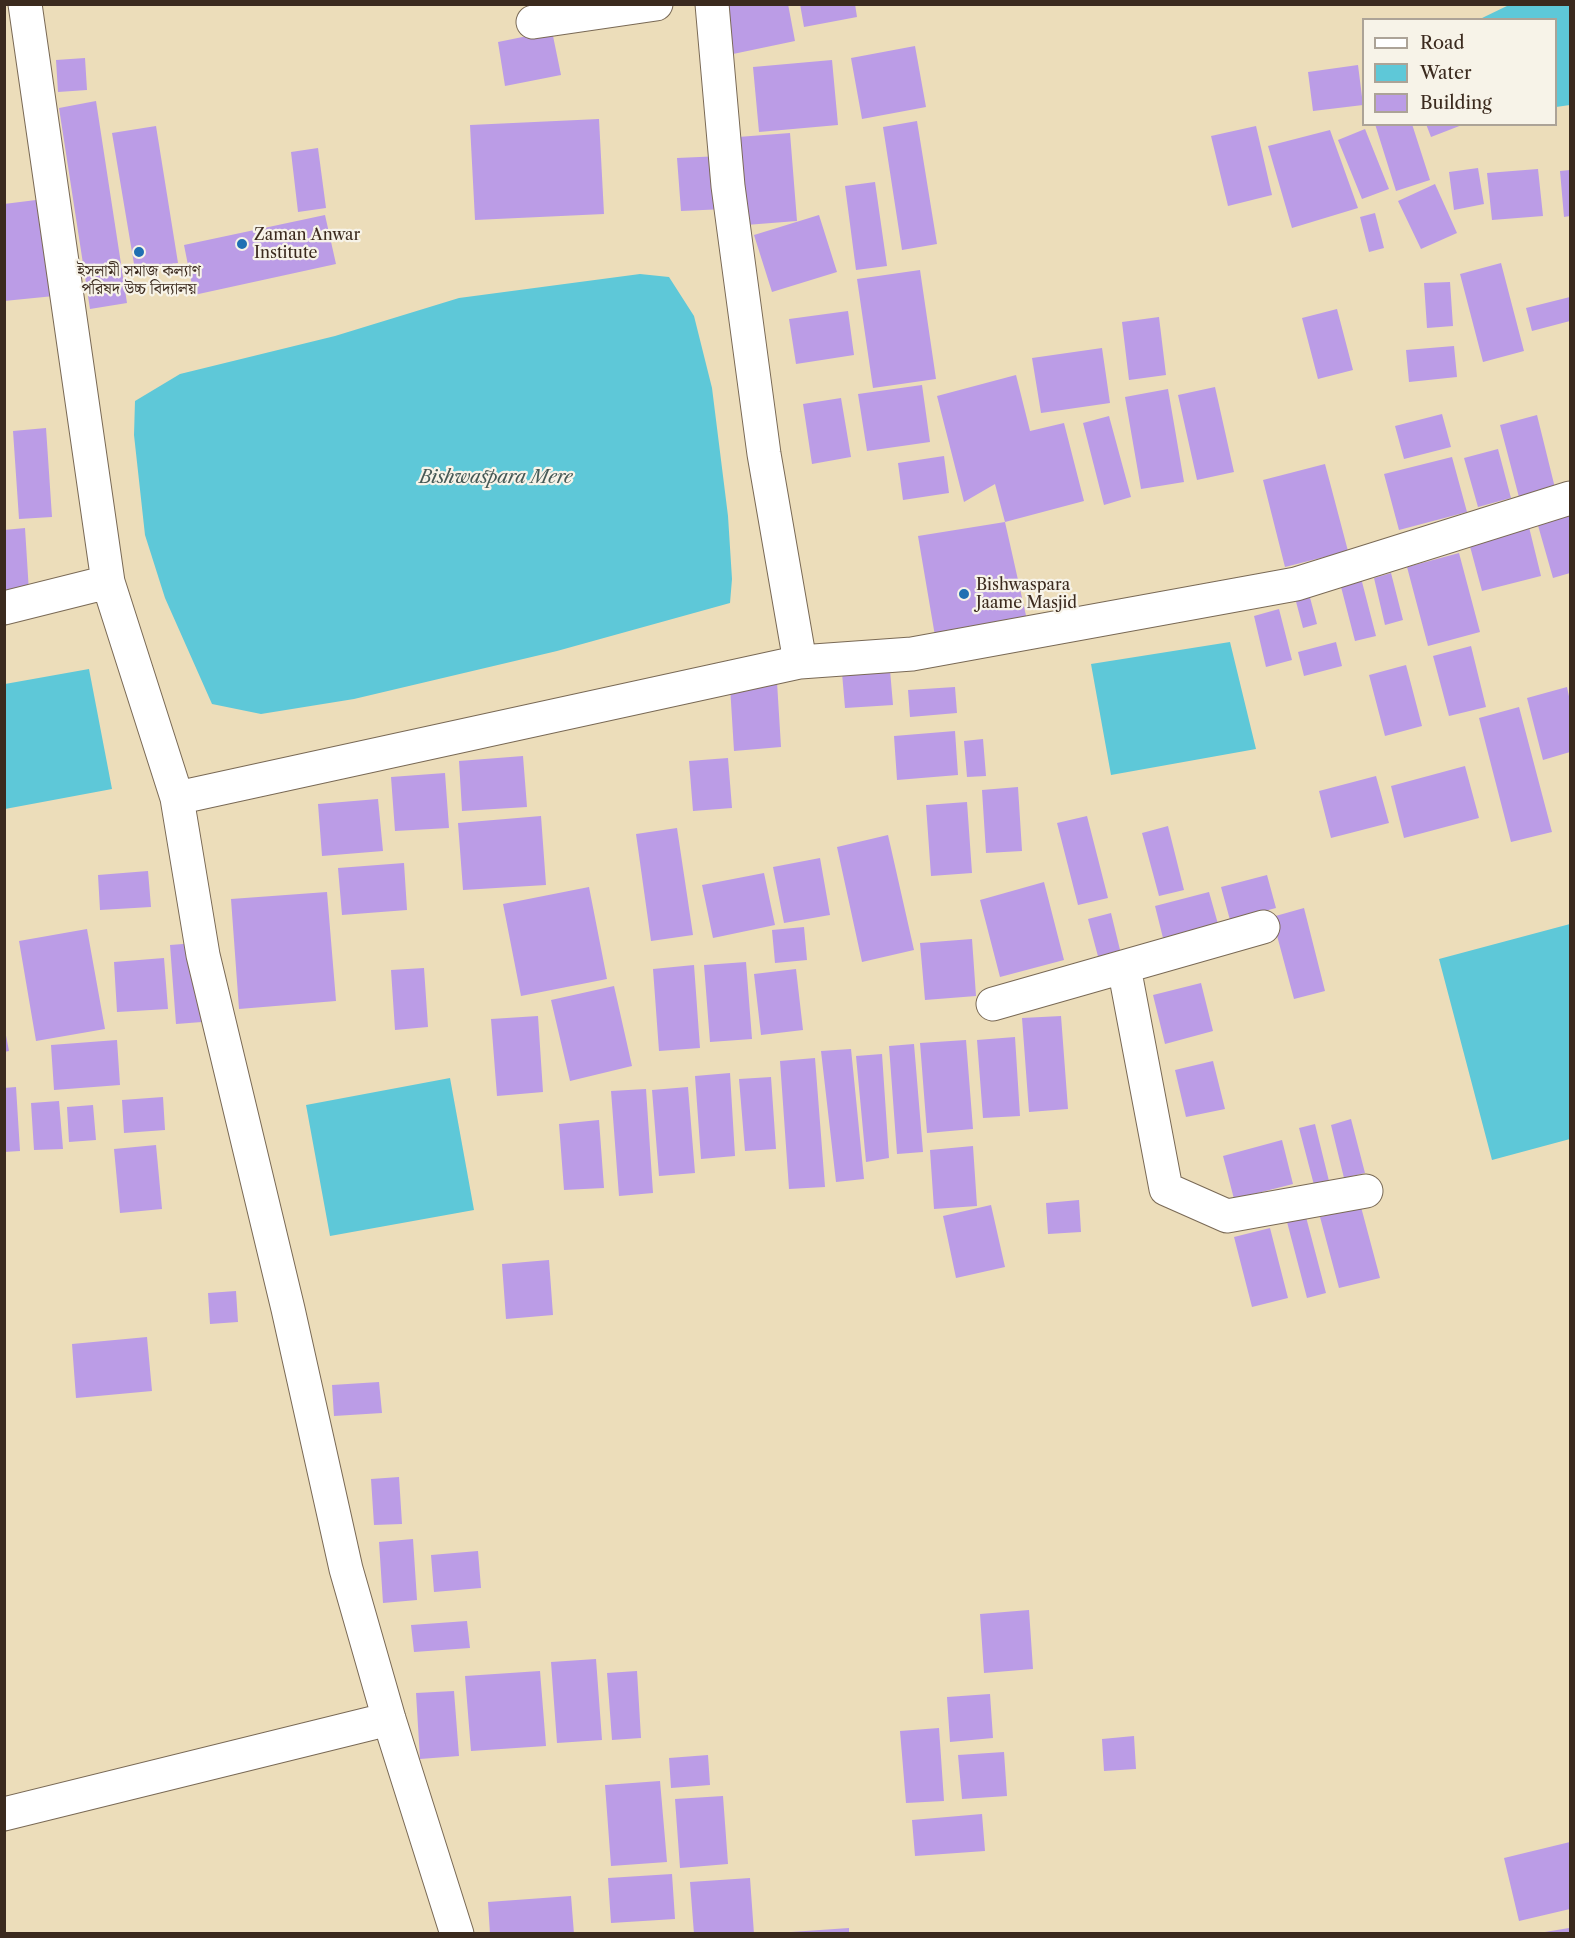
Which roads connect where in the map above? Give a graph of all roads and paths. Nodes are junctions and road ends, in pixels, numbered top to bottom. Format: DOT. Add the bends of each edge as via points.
graph roads {
  1 [pos="25,4"];
  2 [pos="656,4"];
  3 [pos="712,4"];
  4 [pos="533,22"];
  5 [pos="1570,498"];
  6 [pos="108,582"];
  7 [pos="4,608"];
  8 [pos="801,662"];
  9 [pos="177,798"];
  10 [pos="1263,927"];
  11 [pos="1124,967"];
  12 [pos="993,1004"];
  13 [pos="1366,1191"];
  14 [pos="389,1719"];
  15 [pos="4,1814"];
  16 [pos="457,1934"];
  1 -- 6 [label="street"];
  2 -- 4 [label="street"];
  3 -- 8 [label="street" via="728,186 764,454"];
  5 -- 8 [label="street" via="1296,584 934,651"];
  6 -- 7 [label="street"];
  6 -- 9 [label="street"];
  8 -- 9 [label="street"];
  9 -- 14 [label="street" via="203,955 346,1569"];
  10 -- 11 [label="street"];
  11 -- 12 [label="street"];
  11 -- 13 [label="street" via="1166,1189 1227,1216"];
  14 -- 15 [label="street"];
  14 -- 16 [label="street"];
}
